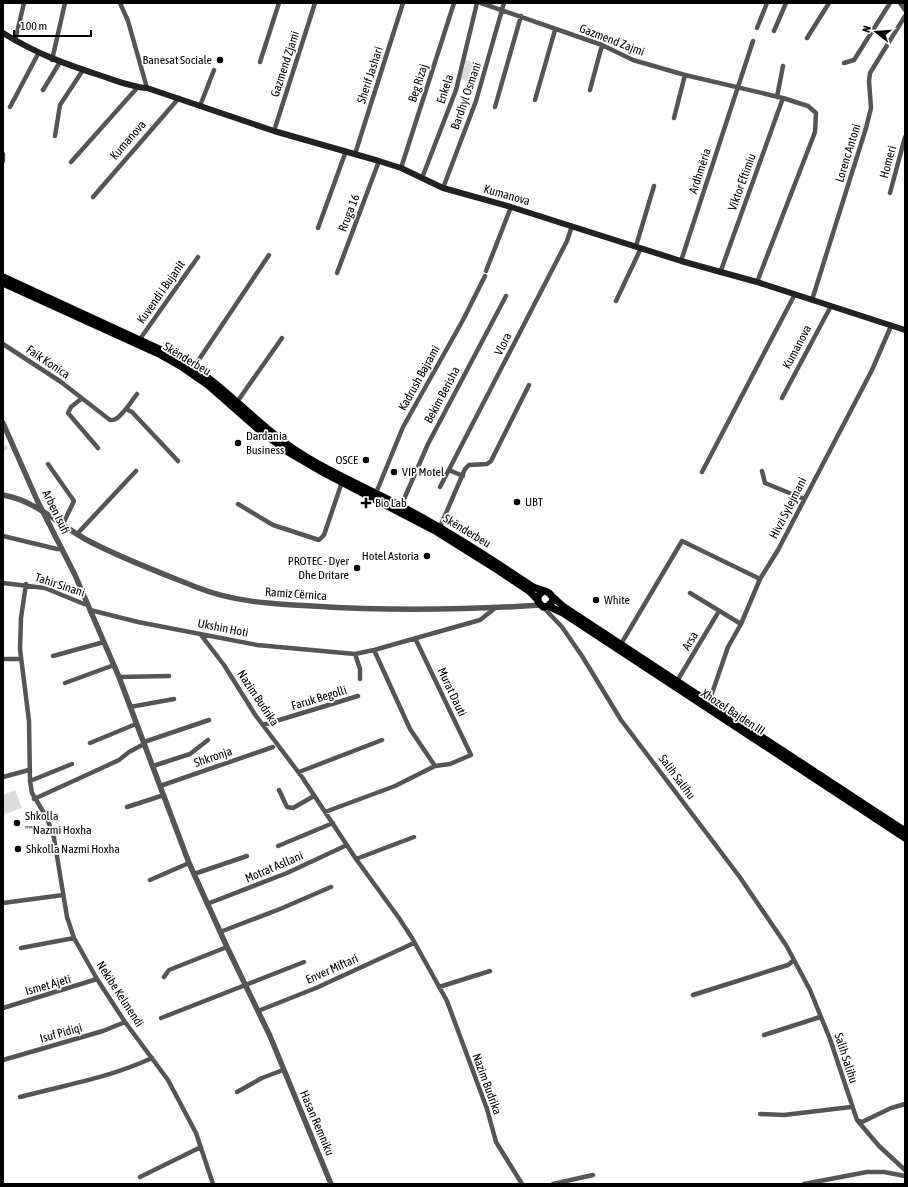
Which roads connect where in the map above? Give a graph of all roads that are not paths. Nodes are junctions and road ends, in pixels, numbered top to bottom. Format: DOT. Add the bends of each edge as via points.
graph roads {
  1 [pos="24,3"];
  2 [pos="65,3"];
  3 [pos="120,3"];
  4 [pos="279,3"];
  5 [pos="315,3"];
  6 [pos="403,3"];
  7 [pos="454,3"];
  8 [pos="477,3"];
  9 [pos="481,3"];
  10 [pos="504,3"];
  11 [pos="767,3"];
  12 [pos="786,3"];
  13 [pos="829,3"];
  14 [pos="890,3"];
  15 [pos="900,3"];
  16 [pos="503,10"];
  17 [pos="905,10"];
  18 [pos="521,16"];
  19 [pos="905,16"];
  20 [pos="758,28"];
  21 [pos="556,30"];
  22 [pos="774,31"];
  23 [pos="3,33"];
  24 [pos="807,38"];
  25 [pos="15,41"];
  26 [pos="753,41"];
  27 [pos="602,46"];
  28 [pos="38,54"];
  29 [pos="52,60"];
  30 [pos="60,62"];
  31 [pos="260,62"];
  32 [pos="844,63"];
  33 [pos="783,66"];
  34 [pos="83,70"];
  35 [pos="214,70"];
  36 [pos="685,75"];
  37 [pos="738,87"];
  38 [pos="137,88"];
  39 [pos="147,88"];
  40 [pos="43,90"];
  41 [pos="590,90"];
  42 [pos="777,97"];
  43 [pos="179,98"];
  44 [pos="783,98"];
  45 [pos="535,100"];
  46 [pos="200,106"];
  47 [pos="495,107"];
  48 [pos="10,108"];
  49 [pos="674,118"];
  50 [pos="274,131"];
  51 [pos="55,136"];
  52 [pos="905,137"];
  53 [pos="346,151"];
  54 [pos="3,154"];
  55 [pos="355,154"];
  56 [pos="3,161"];
  57 [pos="379,161"];
  58 [pos="71,162"];
  59 [pos="401,168"];
  60 [pos="422,178"];
  61 [pos="654,186"];
  62 [pos="443,188"];
  63 [pos="890,193"];
  64 [pos="93,197"];
  65 [pos="511,207"];
  66 [pos="572,226"];
  67 [pos="318,228"];
  68 [pos="639,247"];
  69 [pos="269,255"];
  70 [pos="198,257"];
  71 [pos="681,261"];
  72 [pos="337,273"];
  73 [pos="720,273"];
  74 [pos="3,277"];
  75 [pos="757,282"];
  76 [pos="3,283"];
  77 [pos="795,294"];
  78 [pos="506,296"];
  79 [pos="812,300"];
  80 [pos="616,302"];
  81 [pos="831,306"];
  82 [pos="891,326"];
  83 [pos="905,330"];
  84 [pos="282,338"];
  85 [pos="140,339"];
  86 [pos="3,344"];
  87 [pos="194,367"];
  88 [pos="529,384"];
  89 [pos="137,394"];
  90 [pos="782,398"];
  91 [pos="81,399"];
  92 [pos="237,402"];
  93 [pos="126,409"];
  94 [pos="3,423"];
  95 [pos="98,448"];
  96 [pos="178,460"];
  97 [pos="48,464"];
  98 [pos="136,470"];
  99 [pos="448,470"];
  100 [pos="762,471"];
  101 [pos="702,472"];
  102 [pos="463,476"];
  103 [pos="342,482"];
  104 [pos="440,487"];
  105 [pos="376,493"];
  106 [pos="3,496"];
  107 [pos="804,499"];
  108 [pos="238,504"];
  109 [pos="401,506"];
  110 [pos="44,512"];
  111 [pos="62,526"];
  112 [pos="440,527"];
  113 [pos="77,534"];
  114 [pos="3,536"];
  115 [pos="62,549"];
  116 [pos="760,579"];
  117 [pos="3,583"];
  118 [pos="26,584"];
  119 [pos="690,593"];
  120 [pos="554,598"];
  121 [pos="539,599"];
  122 [pos="87,604"];
  123 [pos="527,606"];
  124 [pos="494,609"];
  125 [pos="90,610"];
  126 [pos="719,611"];
  127 [pos="741,624"];
  128 [pos="200,635"];
  129 [pos="415,638"];
  130 [pos="104,642"];
  131 [pos="621,644"];
  132 [pos="374,650"];
  133 [pos="355,654"];
  134 [pos="53,656"];
  135 [pos="3,659"];
  136 [pos="21,660"];
  137 [pos="114,666"];
  138 [pos="169,676"];
  139 [pos="119,677"];
  140 [pos="360,679"];
  141 [pos="677,681"];
  142 [pos="65,683"];
  143 [pos="358,696"];
  144 [pos="174,699"];
  145 [pos="709,702"];
  146 [pos="130,707"];
  147 [pos="209,720"];
  148 [pos="136,724"];
  149 [pos="263,725"];
  150 [pos="208,740"];
  151 [pos="382,740"];
  152 [pos="90,743"];
  153 [pos="144,743"];
  154 [pos="273,746"];
  155 [pos="72,764"];
  156 [pos="153,766"];
  157 [pos="435,766"];
  158 [pos="29,770"];
  159 [pos="299,772"];
  160 [pos="3,777"];
  161 [pos="30,781"];
  162 [pos="160,786"];
  163 [pos="279,790"];
  164 [pos="164,796"];
  165 [pos="314,796"];
  166 [pos="34,799"];
  167 [pos="127,807"];
  168 [pos="325,812"];
  169 [pos="333,823"];
  170 [pos="905,831"];
  171 [pos="414,837"];
  172 [pos="905,838"];
  173 [pos="347,845"];
  174 [pos="278,846"];
  175 [pos="246,856"];
  176 [pos="356,859"];
  177 [pos="189,863"];
  178 [pos="194,874"];
  179 [pos="150,880"];
  180 [pos="331,887"];
  181 [pos="63,895"];
  182 [pos="3,903"];
  183 [pos="207,904"];
  184 [pos="220,932"];
  185 [pos="74,938"];
  186 [pos="414,943"];
  187 [pos="227,947"];
  188 [pos="21,948"];
  189 [pos="794,960"];
  190 [pos="304,962"];
  191 [pos="490,971"];
  192 [pos="164,977"];
  193 [pos="98,979"];
  194 [pos="245,985"];
  195 [pos="440,987"];
  196 [pos="693,994"];
  197 [pos="3,1008"];
  198 [pos="258,1011"];
  199 [pos="820,1017"];
  200 [pos="161,1018"];
  201 [pos="125,1022"];
  202 [pos="764,1035"];
  203 [pos="152,1058"];
  204 [pos="3,1060"];
  205 [pos="283,1070"];
  206 [pos="237,1092"];
  207 [pos="20,1097"];
  208 [pos="905,1104"];
  209 [pos="851,1107"];
  210 [pos="760,1114"];
  211 [pos="857,1120"];
  212 [pos="201,1147"];
  213 [pos="905,1170"];
  214 [pos="593,1175"];
  215 [pos="905,1176"];
  216 [pos="140,1177"];
  217 [pos="213,1184"];
  218 [pos="331,1184"];
  219 [pos="522,1184"];
  220 [pos="553,1184"];
  221 [pos="804,1184"];
  1 -- 25 [label="street"];
  2 -- 29 [label="street"];
  3 -- 39 [label="street" via="128,21"];
  4 -- 31 [label="street"];
  5 -- 50 [label="street, Gazmend Zjami"];
  6 -- 55 [label="street, Sherif Jashari"];
  7 -- 59 [label="street, Beg Rizaj"];
  8 -- 60 [label="street, Enkela" via="456,90"];
  9 -- 16 [label="street, Gazmend Zajmi"];
  10 -- 16 [label="street, Bardhyl Osmani"];
  11 -- 20 [label="street"];
  12 -- 22 [label="street"];
  13 -- 24 [label="street"];
  14 -- 32 [label="street" via="854,60"];
  15 -- 17 [label="street"];
  16 -- 18 [label="street, Gazmend Zajmi"];
  16 -- 62 [label="street, Bardhyl Osmani" via="476,101"];
  18 -- 21 [label="street, Gazmend Zajmi"];
  18 -- 47 [label="street"];
  19 -- 79 [label="street, Lorenc Antoni" via="870,73 871,108"];
  21 -- 27 [label="street, Gazmend Zajmi"];
  21 -- 45 [label="street"];
  23 -- 25 [label="main road, Kumanova"];
  25 -- 28 [label="main road, Kumanova"];
  26 -- 37 [label="street"];
  27 -- 36 [label="street, Gazmend Zajmi" via="634,60"];
  27 -- 41 [label="street"];
  28 -- 29 [label="main road, Kumanova"];
  28 -- 48 [label="street"];
  29 -- 30 [label="main road, Kumanova"];
  30 -- 34 [label="main road, Kumanova"];
  30 -- 40 [label="street"];
  33 -- 42 [label="street"];
  34 -- 38 [label="main road, Kumanova"];
  34 -- 51 [label="street" via="60,105"];
  35 -- 46 [label="street"];
  36 -- 37 [label="street, Gazmend Zajmi"];
  36 -- 49 [label="street"];
  37 -- 42 [label="street, Gazmend Zajmi"];
  37 -- 71 [label="street, Ardhmëria"];
  38 -- 39 [label="main road, Kumanova"];
  38 -- 58 [label="street"];
  39 -- 43 [label="main road, Kumanova"];
  42 -- 44 [label="street, Gazmend Zajmi"];
  43 -- 46 [label="main road, Kumanova"];
  43 -- 64 [label="street, Kumanova"];
  44 -- 73 [label="street, Viktor Eftimiu"];
  44 -- 75 [label="street, Gazmend Zajmi" via="808,106 816,113 815,132"];
  46 -- 50 [label="main road, Kumanova"];
  50 -- 53 [label="main road, Kumanova"];
  52 -- 63 [label="street, Homeri"];
  53 -- 55 [label="main road, Kumanova"];
  53 -- 67 [label="street"];
  54 -- 56 [label="street"];
  55 -- 57 [label="main road, Kumanova"];
  57 -- 59 [label="main road, Kumanova"];
  57 -- 72 [label="street, Rruga 16"];
  59 -- 60 [label="main road, Kumanova"];
  60 -- 62 [label="main road, Kumanova"];
  61 -- 68 [label="street"];
  62 -- 65 [label="main road, Kumanova"];
  65 -- 66 [label="main road, Kumanova"];
  65 -- 105 [label="street, Kadrush Bajrami" via="486,273 463,320 403,427"];
  66 -- 68 [label="main road, Kumanova"];
  66 -- 99 [label="street, Vlora" via="567,241"];
  68 -- 71 [label="main road, Kumanova"];
  68 -- 80 [label="street"];
  69 -- 87 [label="street, Skënderbeu"];
  70 -- 85 [label="street, Kuvendi i Bujanit"];
  71 -- 73 [label="main road, Kumanova"];
  73 -- 75 [label="main road, Kumanova"];
  74 -- 85 [label="main road, Skënderbeu"];
  75 -- 77 [label="main road, Kumanova"];
  76 -- 103 [label="main road, Skënderbeu" via="182,366 208,384 288,452"];
  77 -- 79 [label="main road, Kumanova"];
  77 -- 101 [label="street"];
  78 -- 109 [label="street, Bekim Berisha" via="428,444"];
  79 -- 81 [label="main road, Kumanova"];
  81 -- 82 [label="main road, Kumanova"];
  81 -- 90 [label="street, Kumanova"];
  82 -- 83 [label="main road, Kumanova"];
  82 -- 107 [label="street, Hivzi Sylejmani" via="872,370"];
  84 -- 92 [label="street"];
  85 -- 87 [label="main road, Skënderbeu"];
  86 -- 91 [label="street, Faik Konica" via="61,382"];
  87 -- 92 [label="main road, Skënderbeu"];
  88 -- 102 [label="street" via="491,461 487,464 469,465"];
  89 -- 93 [label="street, Faik Konica"];
  91 -- 93 [label="street, Faik Konica" via="114,421"];
  91 -- 95 [label="street" via="68,413"];
  92 -- 105 [label="main road, Skënderbeu" via="292,447"];
  93 -- 96 [label="street"];
  94 -- 110 [label="street, Arben Isufi" via="10,447"];
  97 -- 111 [label="street" via="74,501"];
  98 -- 113 [label="street"];
  99 -- 102 [label="street"];
  99 -- 104 [label="street, Vlora"];
  100 -- 107 [label="street" via="765,483"];
  102 -- 112 [label="street"];
  103 -- 108 [label="street" via="324,535 319,540 273,524"];
  103 -- 121 [label="main road, Skënderbeu" via="437,532"];
  105 -- 109 [label="main road, Skënderbeu"];
  106 -- 110 [label="street, Ramiz Cërnica" via="34,505"];
  107 -- 116 [label="street, Hivzi Sylejmani"];
  109 -- 112 [label="main road, Skënderbeu"];
  110 -- 111 [label="street, Ramiz Cërnica"];
  110 -- 115 [label="street, Arben Isufi"];
  111 -- 113 [label="street, Ramiz Cërnica"];
  112 -- 121 [label="main road, Skënderbeu"];
  113 -- 124 [label="street, Ramiz Cërnica" via="197,588 241,600 366,610"];
  114 -- 115 [label="street"];
  115 -- 122 [label="street, Arben Isufi"];
  116 -- 127 [label="street, Hivzi Sylejmani"];
  116 -- 131 [label="street" via="682,541"];
  117 -- 118 [label="street, Tahir Sinani"];
  118 -- 122 [label="street, Tahir Sinani" via="45,588"];
  118 -- 136 [label="street, Nekibe Kelmendi" via="21,618"];
  119 -- 126 [label="street"];
  120 -- 121 [label="main road" via="552,603"];
  120 -- 121 [label="main road, Xhozef Bajden III" via="550,592"];
  120 -- 131 [label="main road, Xhozef Bajden III"];
  121 -- 123 [label="street, Ramiz Cërnica"];
  121 -- 123 [label="street"];
  121 -- 172 [label="main road, Xhozef Bajden III"];
  121 -- 189 [label="street, Salih Salihu" via="582,656 621,720 740,876"];
  122 -- 125 [label="street, Arben Isufi"];
  123 -- 124 [label="street, Ramiz Cërnica"];
  124 -- 129 [label="street, Ukshin Hoti" via="480,620"];
  125 -- 128 [label="street, Ukshin Hoti"];
  125 -- 130 [label="street, Hasan Remniku"];
  126 -- 127 [label="street"];
  126 -- 141 [label="street, Arsa"];
  127 -- 145 [label="street, Hivzi Sylejmani" via="728,647"];
  128 -- 133 [label="street, Ukshin Hoti" via="271,647"];
  128 -- 149 [label="street, Nazim Budrika" via="224,665"];
  129 -- 132 [label="street, Ukshin Hoti"];
  129 -- 157 [label="street, Murat Dauti" via="471,753 471,756 450,764"];
  130 -- 134 [label="street"];
  130 -- 137 [label="street, Hasan Remniku"];
  131 -- 141 [label="main road, Xhozef Bajden III"];
  132 -- 133 [label="street, Ukshin Hoti"];
  132 -- 157 [label="street" via="410,729"];
  133 -- 140 [label="street"];
  135 -- 136 [label="street"];
  136 -- 158 [label="street, Nekibe Kelmendi" via="29,721"];
  137 -- 139 [label="street, Hasan Remniku"];
  137 -- 142 [label="street"];
  138 -- 139 [label="street"];
  139 -- 146 [label="street, Hasan Remniku"];
  141 -- 145 [label="main road, Xhozef Bajden III"];
  143 -- 149 [label="street, Faruk Begolli"];
  144 -- 146 [label="street"];
  145 -- 170 [label="main road, Xhozef Bajden III"];
  146 -- 148 [label="street, Hasan Remniku"];
  147 -- 153 [label="street"];
  148 -- 152 [label="street"];
  148 -- 153 [label="street, Hasan Remniku"];
  149 -- 159 [label="street, Nazim Budrika"];
  150 -- 156 [label="street" via="190,754"];
  151 -- 159 [label="street"];
  153 -- 156 [label="street, Hasan Remniku"];
  153 -- 166 [label="street" via="119,760"];
  154 -- 162 [label="street, Shkronja"];
  155 -- 161 [label="street"];
  156 -- 162 [label="street, Hasan Remniku"];
  157 -- 168 [label="street" via="395,786"];
  158 -- 160 [label="street"];
  158 -- 161 [label="street, Nekibe Kelmendi"];
  159 -- 165 [label="street, Nazim Budrika"];
  161 -- 166 [label="street, Nekibe Kelmendi"];
  162 -- 164 [label="street, Hasan Remniku"];
  163 -- 165 [label="street" via="287,807 293,808"];
  164 -- 167 [label="street"];
  164 -- 177 [label="street, Hasan Remniku"];
  165 -- 168 [label="street, Nazim Budrika"];
  166 -- 181 [label="street, Nekibe Kelmendi" via="47,818 54,838 61,869"];
  168 -- 169 [label="street, Nazim Budrika"];
  169 -- 173 [label="street, Nazim Budrika"];
  169 -- 174 [label="street"];
  171 -- 176 [label="street"];
  173 -- 176 [label="street, Nazim Budrika"];
  173 -- 183 [label="street, Motrat Asllani" via="287,873"];
  175 -- 178 [label="street"];
  176 -- 186 [label="street, Nazim Budrika"];
  177 -- 178 [label="street, Hasan Remniku"];
  177 -- 179 [label="street"];
  178 -- 183 [label="street, Hasan Remniku"];
  180 -- 184 [label="street"];
  181 -- 182 [label="street"];
  181 -- 185 [label="street, Nekibe Kelmendi"];
  183 -- 184 [label="street, Hasan Remniku"];
  184 -- 187 [label="street, Hasan Remniku"];
  185 -- 188 [label="street"];
  185 -- 193 [label="street, Nekibe Kelmendi"];
  186 -- 195 [label="street, Nazim Budrika"];
  186 -- 198 [label="street, Enver Miftari" via="316,988"];
  187 -- 192 [label="street" via="169,970"];
  187 -- 194 [label="street, Hasan Remniku"];
  189 -- 196 [label="street" via="788,965"];
  189 -- 199 [label="street, Salih Salihu" via="810,990"];
  190 -- 194 [label="street"];
  191 -- 195 [label="street"];
  193 -- 197 [label="street, Ismet Ajeti"];
  193 -- 201 [label="street, Nekibe Kelmendi"];
  194 -- 198 [label="street, Hasan Remniku"];
  194 -- 200 [label="street"];
  195 -- 219 [label="street, Nazim Budrika" via="487,1108 496,1142"];
  198 -- 205 [label="street, Hasan Remniku"];
  199 -- 202 [label="street"];
  199 -- 209 [label="street, Salih Salihu"];
  201 -- 203 [label="street, Nekibe Kelmendi"];
  201 -- 204 [label="street, Isuf Pidiqi" via="103,1031"];
  203 -- 207 [label="street" via="88,1081"];
  203 -- 212 [label="street, Nekibe Kelmendi" via="168,1080"];
  205 -- 206 [label="street" via="242,1087"];
  205 -- 218 [label="street, Hasan Remniku"];
  208 -- 211 [label="street" via="862,1122"];
  209 -- 210 [label="street" via="784,1115"];
  209 -- 211 [label="street, Salih Salihu"];
  211 -- 213 [label="street, Salih Salihu" via="879,1146"];
  212 -- 216 [label="street"];
  212 -- 217 [label="street, Nekibe Kelmendi"];
  214 -- 220 [label="street"];
  215 -- 221 [label="street" via="868,1172"];
}
